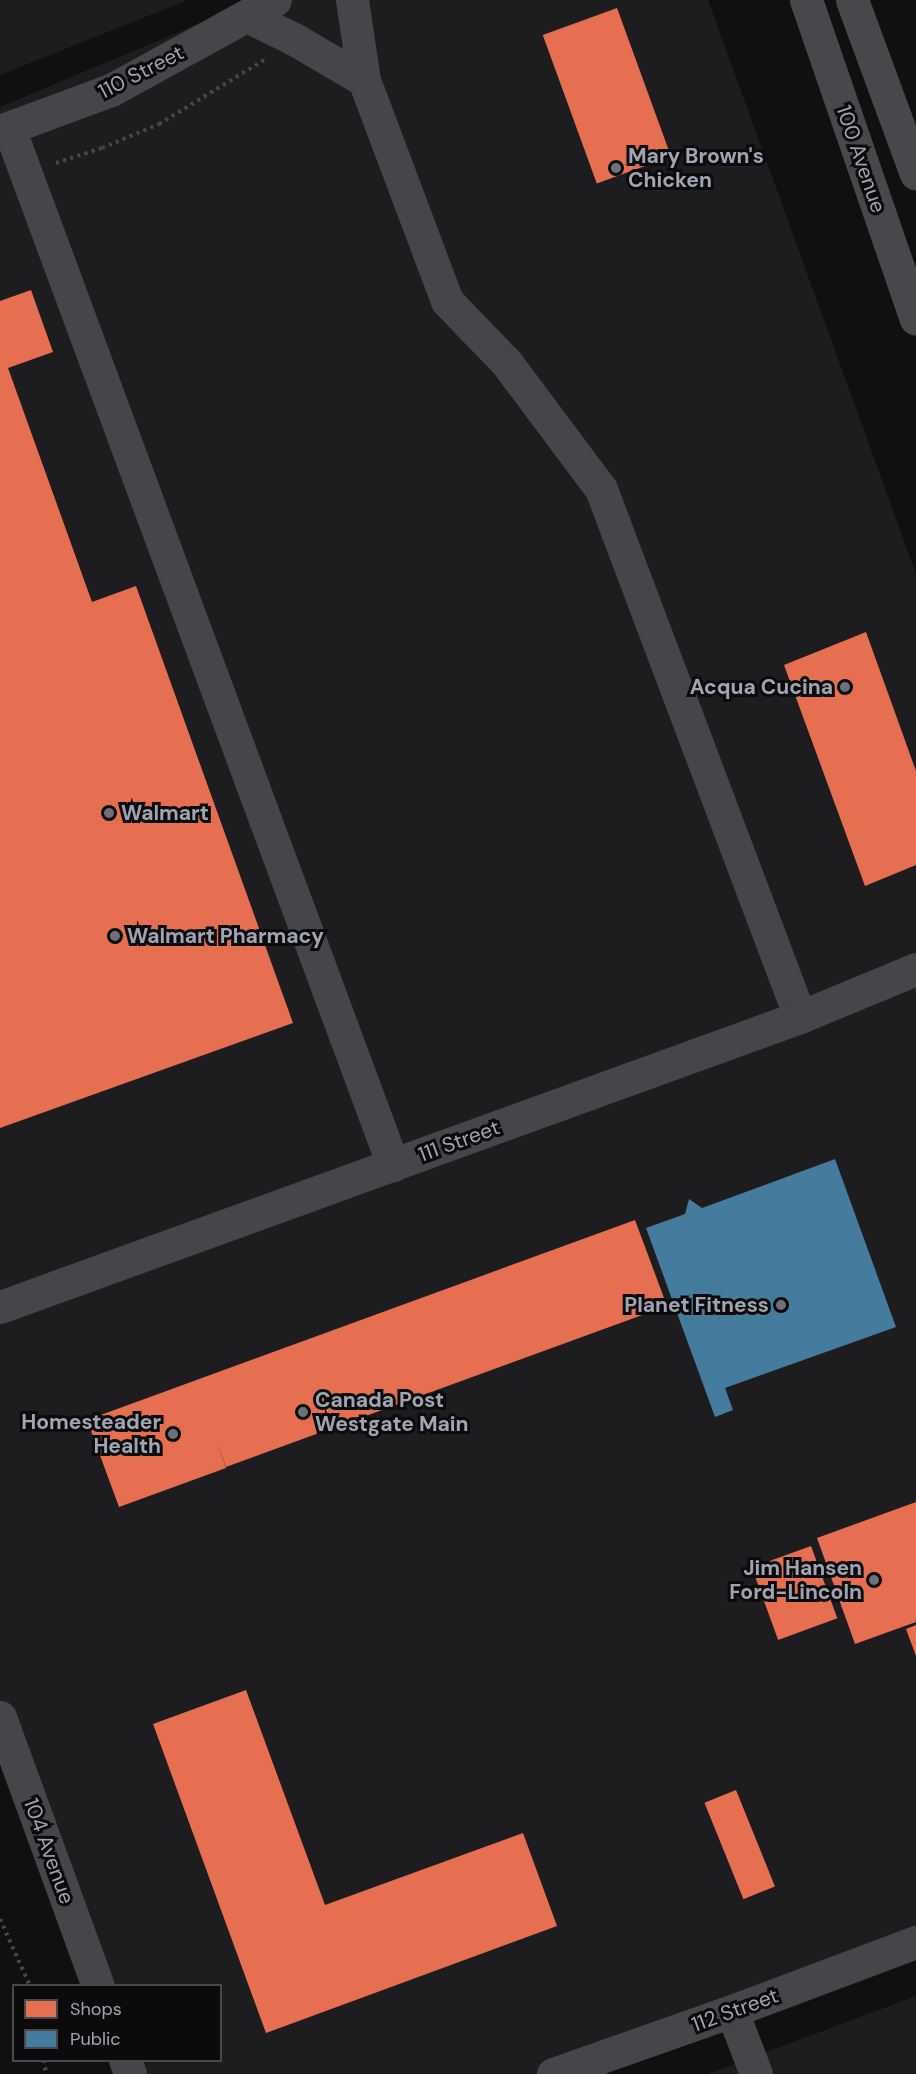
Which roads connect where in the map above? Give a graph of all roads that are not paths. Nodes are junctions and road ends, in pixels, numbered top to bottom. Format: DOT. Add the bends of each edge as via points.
graph roads {
  1 [pos="351,0"];
  2 [pos="806,0"];
  3 [pos="852,0"];
  4 [pos="262,8"];
  5 [pos="364,80"];
  6 [pos="4,129"];
  7 [pos="916,174"];
  8 [pos="916,319"];
  9 [pos="916,969"];
  10 [pos="800,1017"];
  11 [pos="393,1165"];
  12 [pos="0,1306"];
  13 [pos="0,1717"];
  14 [pos="916,1942"];
  15 [pos="97,1984"];
  16 [pos="732,2011"];
  17 [pos="553,2074"];
  18 [pos="756,2074"];
  1 -- 5 [label="street"];
  2 -- 8 [label="main road, 100 Avenue"];
  3 -- 7 [label="main road"];
  4 -- 5 [label="street" via="294,39"];
  4 -- 6 [label="street, 110 Street" via="111,90"];
  5 -- 10 [label="street" via="447,301 506,362 601,489"];
  6 -- 11 [label="street"];
  9 -- 10 [label="street, 111 Street"];
  10 -- 11 [label="street, 111 Street"];
  11 -- 12 [label="street, 111 Street"];
  13 -- 15 [label="street, 104 Avenue"];
  14 -- 16 [label="street, 112 Street"];
  16 -- 17 [label="street, 112 Street"];
  16 -- 18 [label="street"];
}
